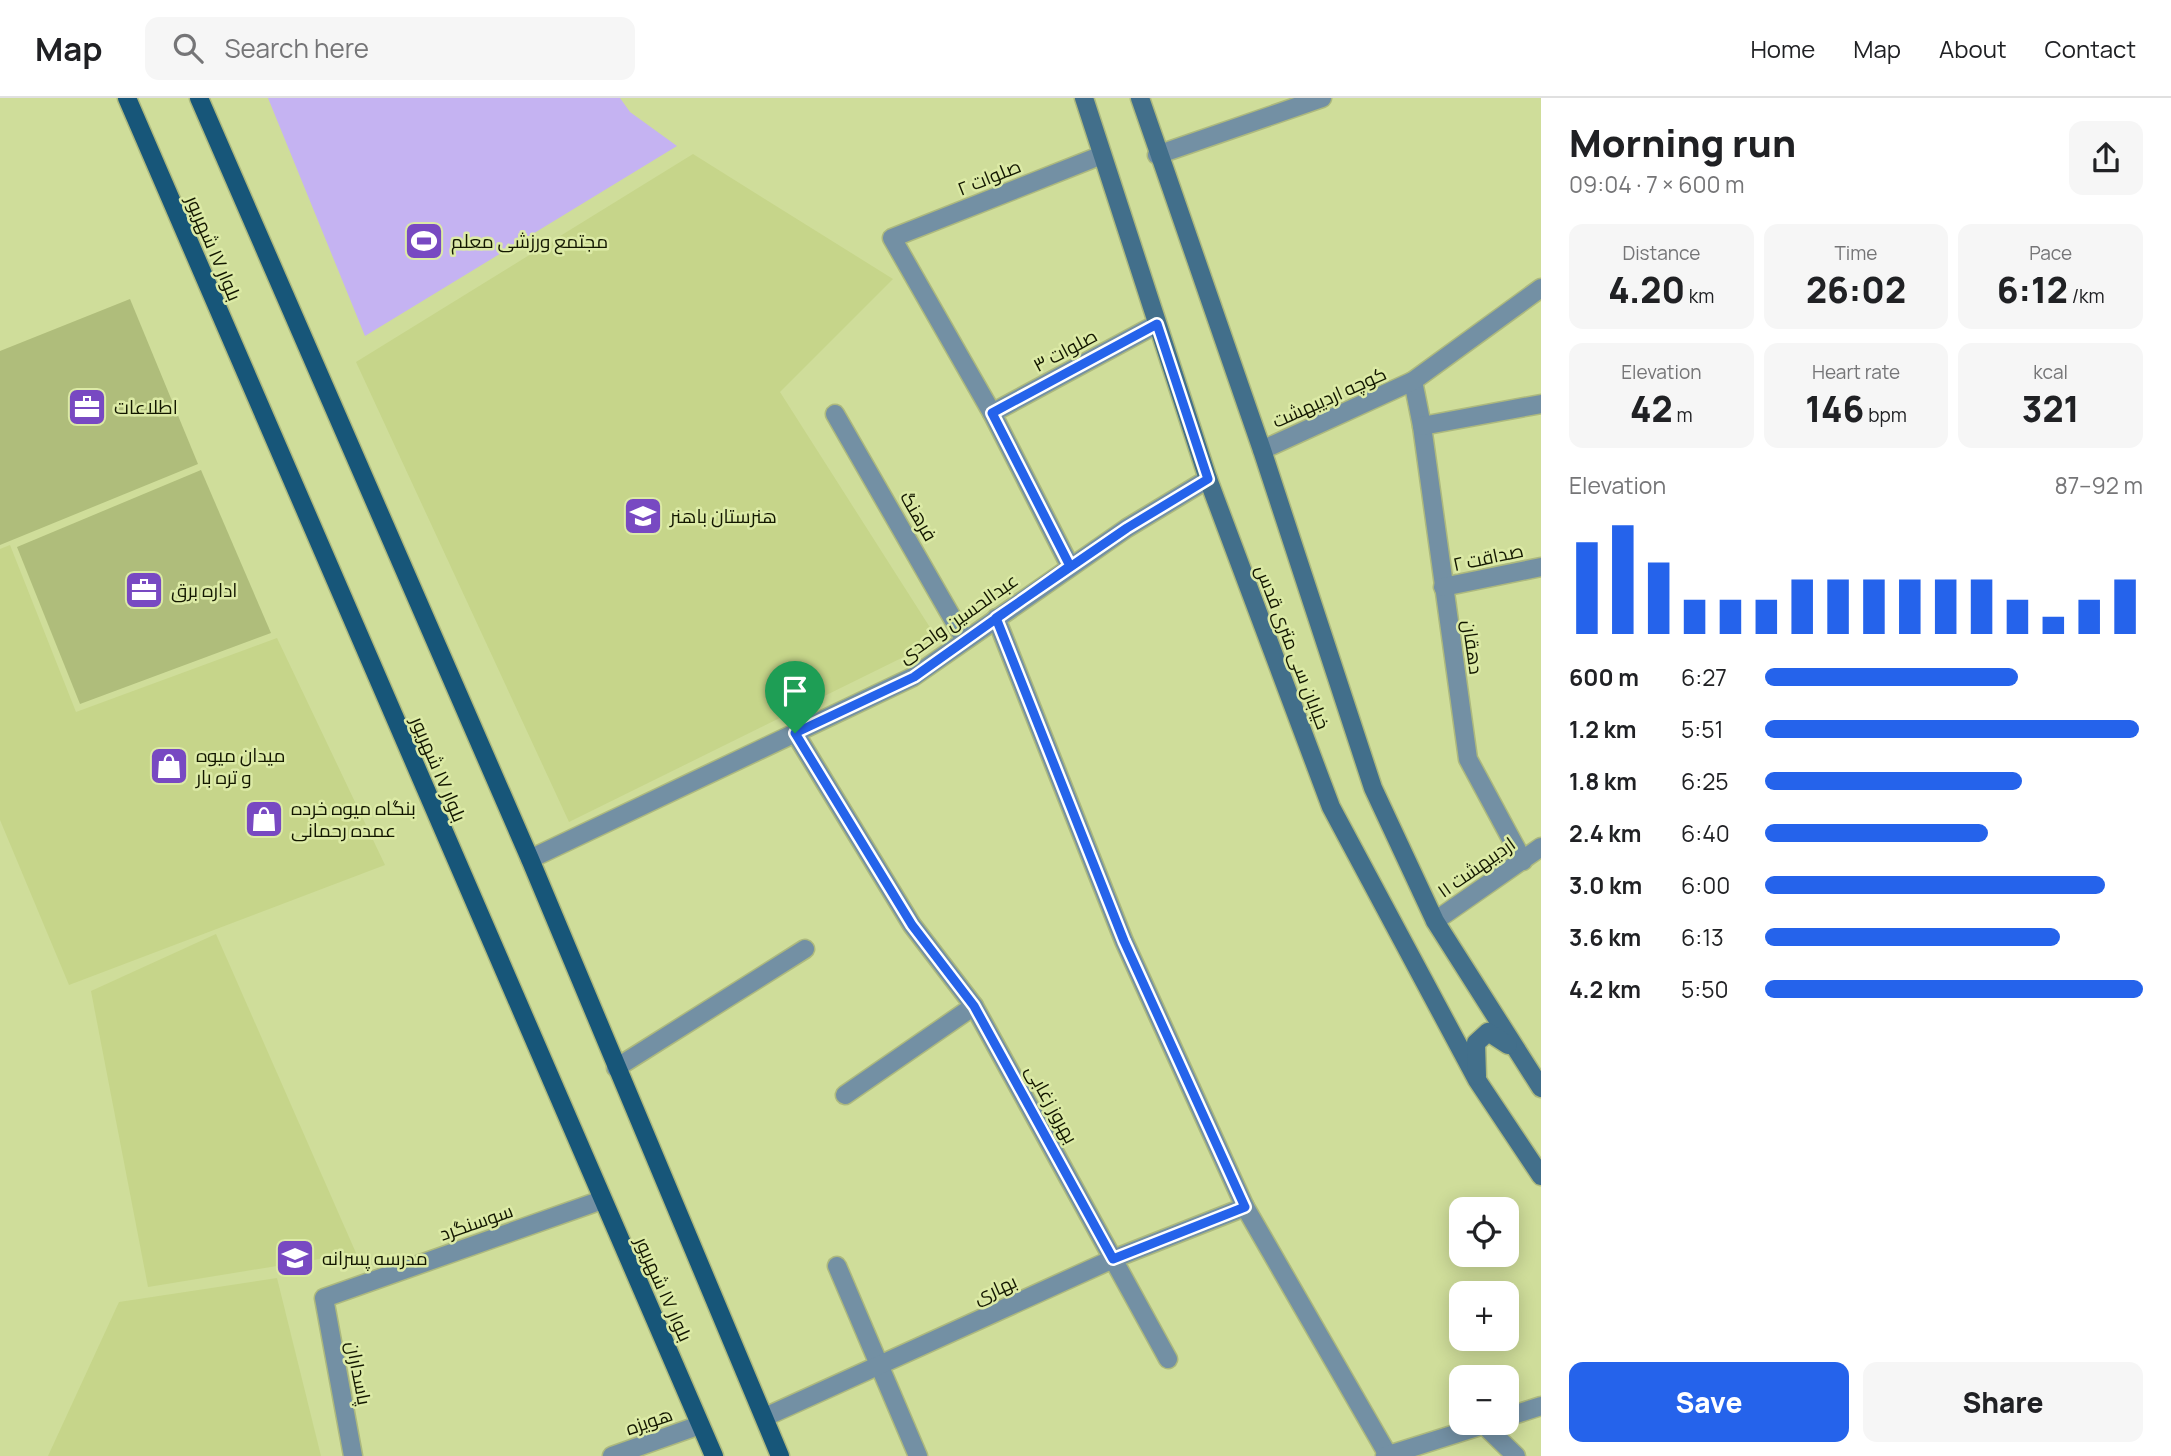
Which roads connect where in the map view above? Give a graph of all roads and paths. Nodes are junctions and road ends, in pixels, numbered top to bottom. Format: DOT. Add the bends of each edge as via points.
graph roads {
  1 [pos="127,98"];
  2 [pos="199,98"];
  3 [pos="1084,98"];
  4 [pos="1140,98"];
  5 [pos="1322,98"];
  6 [pos="1288,103"];
  7 [pos="1102,155"];
  8 [pos="1157,155"];
  9 [pos="1541,288"];
  10 [pos="1157,324"];
  11 [pos="1413,381"];
  12 [pos="1541,404"];
  13 [pos="992,413"];
  14 [pos="835,414"];
  15 [pos="1422,426"];
  16 [pos="1262,450"];
  17 [pos="1208,479"];
  18 [pos="1070,566"];
  19 [pos="1541,567"];
  20 [pos="1443,587"];
  21 [pos="996,618"];
  22 [pos="965,640"];
  23 [pos="795,733"];
  24 [pos="1541,847"];
  25 [pos="530,859"];
  26 [pos="1523,861"];
  27 [pos="1435,922"];
  28 [pos="805,949"];
  29 [pos="974,1006"];
  30 [pos="1514,1049"];
  31 [pos="616,1068"];
  32 [pos="1477,1080"];
  33 [pos="1541,1088"];
  34 [pos="845,1095"];
  35 [pos="1541,1176"];
  36 [pos="602,1200"];
  37 [pos="1245,1207"];
  38 [pos="1113,1259"];
  39 [pos="837,1266"];
  40 [pos="324,1298"];
  41 [pos="1168,1359"];
  42 [pos="878,1366"];
  43 [pos="1541,1406"];
  44 [pos="1519,1413"];
  45 [pos="765,1417"];
  46 [pos="700,1425"];
  47 [pos="1453,1435"];
  48 [pos="1497,1435"];
  49 [pos="354,1456"];
  50 [pos="612,1456"];
  51 [pos="714,1456"];
  52 [pos="780,1456"];
  53 [pos="918,1456"];
  54 [pos="1387,1456"];
  55 [pos="1516,1456"];
  1 -- 36 [label="main road, بلوار ١٧ شهریور"];
  2 -- 25 [label="main road"];
  3 -- 7 [label="main road, خیابان سی متری قدس"];
  4 -- 8 [label="main road, خیابان سی متری قدس"];
  5 -- 6 [label="street"];
  6 -- 8 [label="street"];
  7 -- 10 [label="main road, خیابان سی متری قدس"];
  7 -- 13 [label="street, صلوات ۲" via="892,239"];
  8 -- 16 [label="main road, خیابان سی متری قدس"];
  9 -- 11 [label="street, کوچه اردیبهشت"];
  10 -- 13 [label="street, صلوات ۳"];
  10 -- 17 [label="main road, خیابان سی متری قدس"];
  11 -- 15 [label="street, دهقان"];
  11 -- 16 [label="street, کوچه اردیبهشت"];
  12 -- 15 [label="street"];
  13 -- 18 [label="street"];
  14 -- 22 [label="street, فرهنگ"];
  15 -- 20 [label="street, دهقان"];
  16 -- 27 [label="main road, خیابان سی متری قدس" via="1373,788"];
  17 -- 18 [label="street, عبدالحسین واحدی"];
  17 -- 32 [label="main road, خیابان سی متری قدس" via="1331,807"];
  18 -- 21 [label="street, عبدالحسین واحدی"];
  19 -- 20 [label="street, صداقت ۲"];
  20 -- 26 [label="street, دهقان" via="1468,759"];
  21 -- 22 [label="street, عبدالحسین واحدی"];
  21 -- 37 [label="street" via="1124,941"];
  22 -- 23 [label="street, عبدالحسین واحدی" via="914,677"];
  23 -- 25 [label="street, عبدالحسین واحدی"];
  23 -- 29 [label="street, بهروز زغابی" via="912,925"];
  24 -- 26 [label="street, ۱۱ اردیبهشت"];
  25 -- 31 [label="main road"];
  26 -- 27 [label="street, ۱۱ اردیبهشت"];
  27 -- 30 [label="main road, خیابان سی متری قدس"];
  28 -- 31 [label="street"];
  29 -- 34 [label="street"];
  29 -- 38 [label="street, بهروز زغابی"];
  30 -- 32 [label="main road" via="1488,1032 1476,1043"];
  30 -- 33 [label="main road, خیابان سی متری قدس"];
  31 -- 45 [label="main road"];
  32 -- 35 [label="main road, خیابان سی متری قدس"];
  36 -- 40 [label="street, سوسنگرد"];
  36 -- 46 [label="main road, بلوار ١٧ شهریور"];
  37 -- 38 [label="street, بهاری"];
  37 -- 54 [label="street"];
  38 -- 41 [label="street, بهروز زغابی"];
  38 -- 42 [label="street, بهاری"];
  39 -- 42 [label="street"];
  40 -- 49 [label="street, پاسداران"];
  42 -- 45 [label="street, بهاری"];
  42 -- 53 [label="street"];
  43 -- 44 [label="street"];
  45 -- 52 [label="main road"];
  46 -- 50 [label="street, هویزه"];
  46 -- 51 [label="main road, بلوار ١٧ شهریور"];
  47 -- 54 [label="street"];
  48 -- 55 [label="street"];
}
